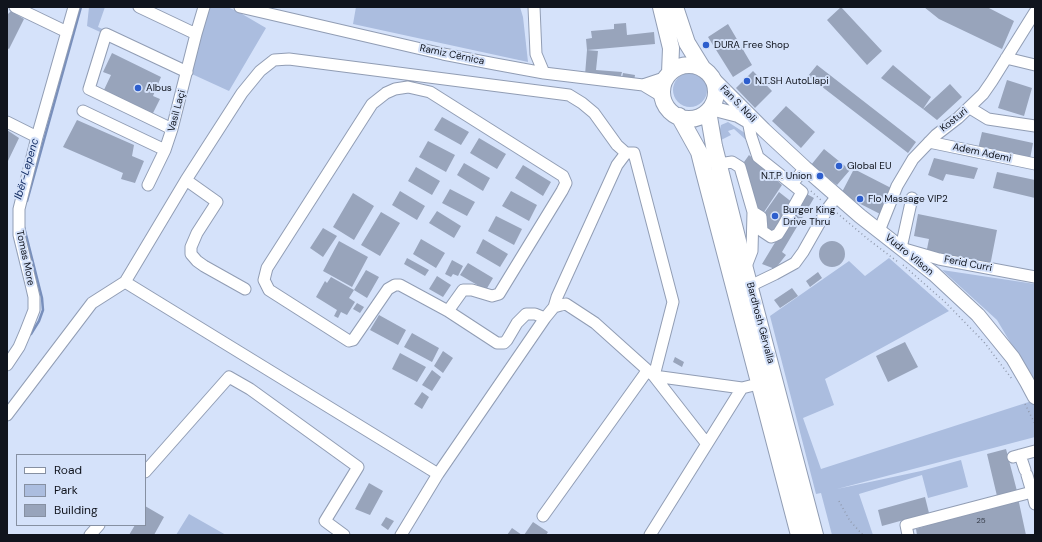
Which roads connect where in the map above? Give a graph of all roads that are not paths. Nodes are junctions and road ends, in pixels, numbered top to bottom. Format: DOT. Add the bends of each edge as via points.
graph roads {
  1 [pos="15,7"];
  2 [pos="74,7"];
  3 [pos="139,7"];
  4 [pos="204,7"];
  5 [pos="240,7"];
  6 [pos="534,7"];
  7 [pos="661,7"];
  8 [pos="675,7"];
  9 [pos="1035,12"];
  10 [pos="67,32"];
  11 [pos="196,34"];
  12 [pos="1006,58"];
  13 [pos="1035,65"];
  14 [pos="187,72"];
  15 [pos="544,73"];
  16 [pos="708,73"];
  17 [pos="669,75"];
  18 [pos="643,85"];
  19 [pos="663,97"];
  20 [pos="970,108"];
  21 [pos="709,110"];
  22 [pos="83,111"];
  23 [pos="679,116"];
  24 [pos="748,120"];
  25 [pos="7,122"];
  26 [pos="1035,126"];
  27 [pos="172,129"];
  28 [pos="764,130"];
  29 [pos="37,137"];
  30 [pos="929,142"];
  31 [pos="164,150"];
  32 [pos="626,153"];
  33 [pos="719,164"];
  34 [pos="1035,164"];
  35 [pos="805,168"];
  36 [pos="186,180"];
  37 [pos="792,184"];
  38 [pos="148,185"];
  39 [pos="912,198"];
  40 [pos="833,201"];
  41 [pos="753,212"];
  42 [pos="879,231"];
  43 [pos="901,248"];
  44 [pos="745,269"];
  45 [pos="1035,277"];
  46 [pos="126,282"];
  47 [pos="750,286"];
  48 [pos="245,289"];
  49 [pos="556,302"];
  50 [pos="448,311"];
  51 [pos="545,318"];
  52 [pos="7,365"];
  53 [pos="650,373"];
  54 [pos="775,380"];
  55 [pos="759,384"];
  56 [pos="742,388"];
  57 [pos="1030,400"];
  58 [pos="7,415"];
  59 [pos="707,444"];
  60 [pos="1035,451"];
  61 [pos="146,471"];
  62 [pos="438,474"];
  63 [pos="1032,492"];
  64 [pos="1035,504"];
  65 [pos="543,516"];
  66 [pos="98,526"];
  67 [pos="405,532"];
  68 [pos="90,535"];
  69 [pos="344,535"];
  70 [pos="650,535"];
  71 [pos="799,535"];
  72 [pos="815,535"];
  73 [pos="908,535"];
  1 -- 10 [label="street"];
  2 -- 10 [label="street, Tomas More"];
  3 -- 11 [label="street"];
  4 -- 11 [label="street, Vasil Laçi"];
  5 -- 15 [label="street, Ramiz Cërnica" via="443,54"];
  6 -- 15 [label="street" via="536,54"];
  7 -- 17 [label="highway" via="671,48"];
  8 -- 16 [label="highway" via="687,43"];
  9 -- 12 [label="street, Kosturi"];
  10 -- 29 [label="street, Tomas More"];
  11 -- 14 [label="street, Vasil Laçi"];
  12 -- 13 [label="street"];
  12 -- 20 [label="street, Kosturi" via="992,81"];
  14 -- 27 [label="street, Vasil Laçi"];
  14 -- 27 [label="street" via="106,34 89,90"];
  15 -- 18 [label="street, Ramiz Cërnica"];
  16 -- 17 [label="highway" via="695,66 686,65"];
  16 -- 21 [label="highway" via="715,85 716,93 715,101"];
  16 -- 28 [label="main road, Fan S. Noli"];
  17 -- 18 [label="street"];
  17 -- 19 [label="highway" via="664,84"];
  18 -- 19 [label="street, Ramiz Cërnica"];
  19 -- 23 [label="highway" via="669,109"];
  20 -- 26 [label="street" via="988,119"];
  20 -- 30 [label="street, Kosturi"];
  21 -- 23 [label="highway" via="694,118"];
  21 -- 24 [label="main road" via="738,115"];
  21 -- 33 [label="highway, Bardhosh Gërvalla"];
  22 -- 31 [label="street"];
  23 -- 55 [label="highway, Bardhosh Gërvalla" via="699,152"];
  24 -- 28 [label="main road"];
  24 -- 37 [label="street" via="750,136 758,157"];
  25 -- 29 [label="street"];
  27 -- 31 [label="street, Vasil Laçi"];
  28 -- 35 [label="main road, Vudro Vilson"];
  29 -- 52 [label="street, Tomas More" via="18,221 34,297 34,310 19,347"];
  30 -- 34 [label="street, Adem Ademi"];
  30 -- 42 [label="street, Kosturi" via="906,169"];
  31 -- 38 [label="street, Vasil Laçi"];
  32 -- 36 [label="street" via="617,145 594,113 569,95 289,59 274,60 260,71 242,93"];
  32 -- 49 [label="street" via="618,165"];
  32 -- 53 [label="street" via="634,152 673,302"];
  33 -- 41 [label="street" via="732,162 740,167"];
  33 -- 44 [label="highway, Bardhosh Gërvalla"];
  35 -- 37 [label="street"];
  35 -- 40 [label="main road, Vudro Vilson"];
  36 -- 46 [label="street"];
  36 -- 48 [label="street" via="217,202 197,233 191,254 204,266"];
  37 -- 41 [label="street" via="807,192 778,234 771,237 762,231 761,217"];
  39 -- 43 [label="street"];
  40 -- 42 [label="main road, Vudro Vilson"];
  40 -- 47 [label="street" via="794,263"];
  41 -- 44 [label="street" via="752,252"];
  42 -- 43 [label="main road, Vudro Vilson"];
  43 -- 45 [label="street, Ferid Curri" via="922,255"];
  43 -- 57 [label="main road, Vudro Vilson" via="934,274 978,315 1013,358 1027,382"];
  44 -- 47 [label="highway, Bardhosh Gërvalla"];
  46 -- 58 [label="street" via="92,303"];
  46 -- 62 [label="street"];
  47 -- 54 [label="highway, Bardhosh Gërvalla"];
  49 -- 51 [label="street"];
  49 -- 53 [label="street" via="566,304 595,323"];
  50 -- 50 [label="street" via="463,290 492,296 499,294 566,184 563,176 553,169 430,92 408,87 395,89 372,104 267,268 264,280 269,290 349,341 353,340 388,289 395,284"];
  50 -- 51 [label="street" via="501,344 508,340 517,323 526,314"];
  51 -- 62 [label="street"];
  53 -- 56 [label="street"];
  53 -- 59 [label="street"];
  53 -- 65 [label="street"];
  54 -- 55 [label="street"];
  54 -- 72 [label="highway, Bardhosh Gërvalla"];
  55 -- 56 [label="street"];
  55 -- 71 [label="highway, Bardhosh Gërvalla"];
  56 -- 59 [label="street"];
  59 -- 70 [label="street"];
  60 -- 63 [label="street" via="1016,456 1026,473"];
  61 -- 69 [label="street" via="229,377 250,389 358,467 325,521"];
  62 -- 67 [label="street"];
  63 -- 64 [label="street"];
  63 -- 73 [label="street" via="906,525"];
  66 -- 68 [label="street"];
}
